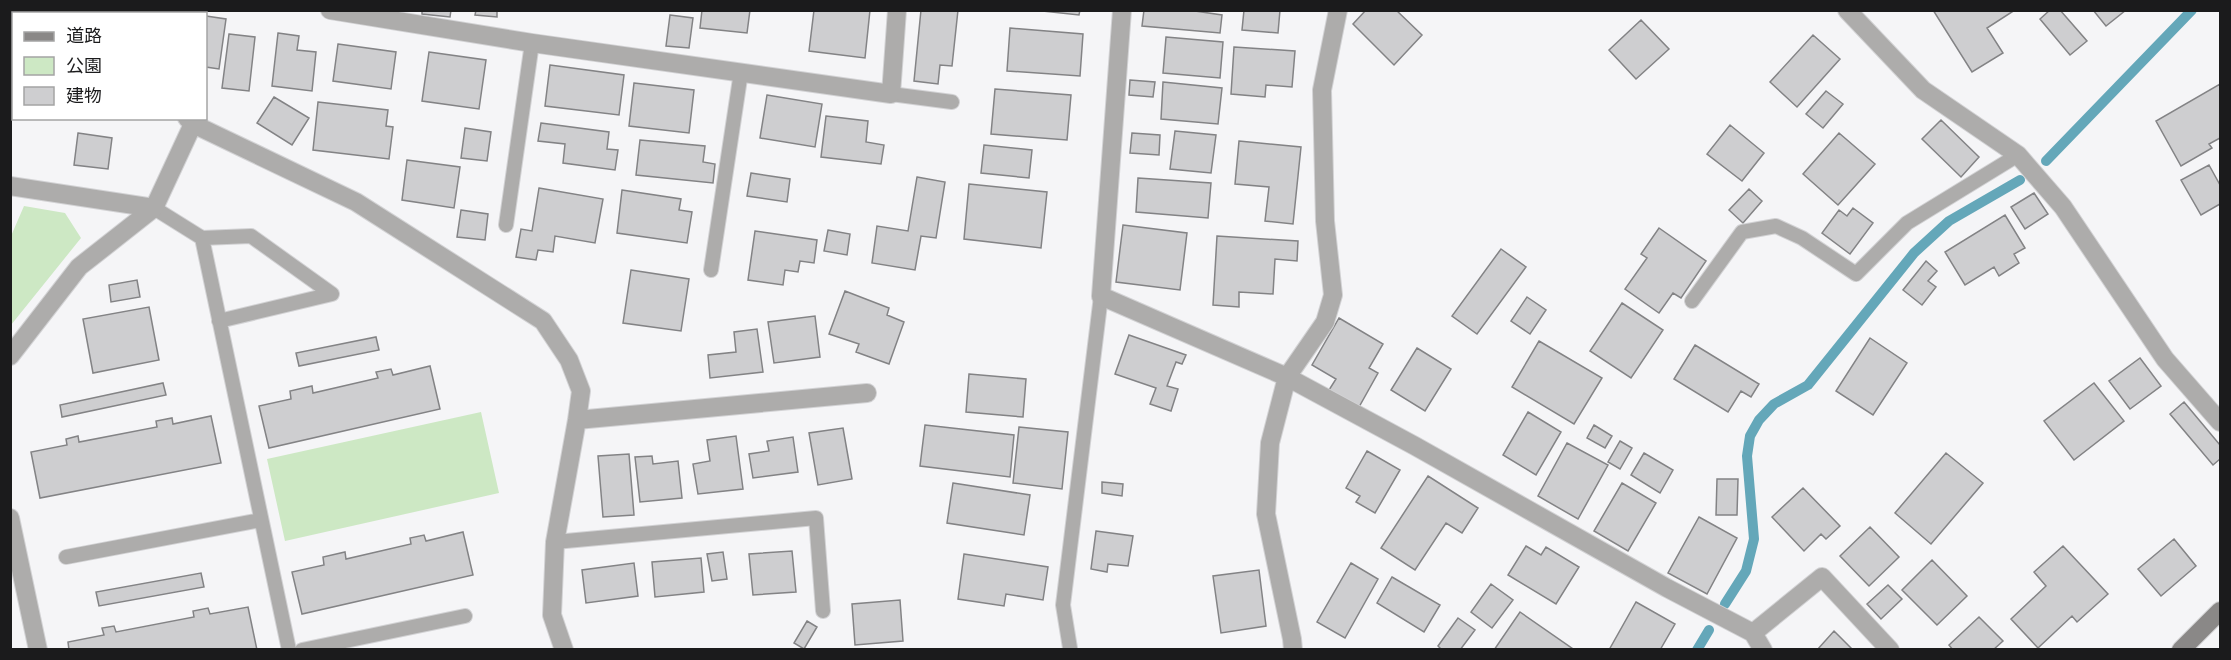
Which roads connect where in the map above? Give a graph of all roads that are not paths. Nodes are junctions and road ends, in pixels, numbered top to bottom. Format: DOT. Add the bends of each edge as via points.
graph roads {
  1 [pos="330,10"];
  2 [pos="897,10"];
  3 [pos="1122,10"];
  4 [pos="1338,10"];
  5 [pos="1847,10"];
  6 [pos="532,43"];
  7 [pos="741,72"];
  8 [pos="891,94"];
  9 [pos="952,102"];
  10 [pos="190,121"];
  11 [pos="2018,155"];
  12 [pos="10,186"];
  13 [pos="154,208"];
  14 [pos="506,225"];
  15 [pos="201,238"];
  16 [pos="711,270"];
  17 [pos="1101,296"];
  18 [pos="1692,301"];
  19 [pos="219,321"];
  20 [pos="10,356"];
  21 [pos="1287,377"];
  22 [pos="867,393"];
  23 [pos="577,420"];
  24 [pos="2220,422"];
  25 [pos="261,520"];
  26 [pos="11,525"];
  27 [pos="555,542"];
  28 [pos="66,557"];
  29 [pos="823,611"];
  30 [pos="2220,611"];
  31 [pos="465,616"];
  32 [pos="1753,633"];
  33 [pos="1070,648"];
  34 [pos="38,650"];
  35 [pos="289,650"];
  36 [pos="302,650"];
  37 [pos="564,650"];
  38 [pos="1293,650"];
  39 [pos="1763,650"];
  40 [pos="1890,650"];
  41 [pos="2181,650"];
  1 -- 6 [label="street"];
  2 -- 8 [label="street"];
  3 -- 17 [label="street"];
  4 -- 21 [label="street" via="1322,90 1325,221 1333,295 1325,322"];
  5 -- 11 [label="street" via="1923,90"];
  6 -- 7 [label="street"];
  6 -- 14 [label="lane"];
  7 -- 8 [label="street"];
  7 -- 16 [label="lane"];
  8 -- 9 [label="lane"];
  10 -- 13 [label="street"];
  10 -- 23 [label="street" via="356,202 543,321 569,360 581,391"];
  11 -- 18 [label="lane" via="1908,223 1856,274 1802,238 1776,226 1742,232"];
  11 -- 24 [label="street" via="2063,207 2165,359"];
  12 -- 13 [label="street"];
  13 -- 15 [label="lane"];
  13 -- 20 [label="street" via="79,267"];
  15 -- 19 [label="lane"];
  15 -- 19 [label="lane" via="251,236 332,294"];
  17 -- 21 [label="street"];
  17 -- 33 [label="lane" via="1064,605"];
  19 -- 25 [label="lane"];
  21 -- 32 [label="street"];
  21 -- 38 [label="street" via="1270,443 1266,514"];
  22 -- 23 [label="street"];
  23 -- 27 [label="street"];
  25 -- 28 [label="lane"];
  25 -- 35 [label="lane"];
  26 -- 34 [label="street"];
  27 -- 29 [label="lane" via="816,518"];
  27 -- 37 [label="street" via="552,615"];
  30 -- 41 [label="main road"];
  31 -- 36 [label="lane"];
  32 -- 39 [label="street"];
  32 -- 40 [label="street" via="1822,577"];
}
